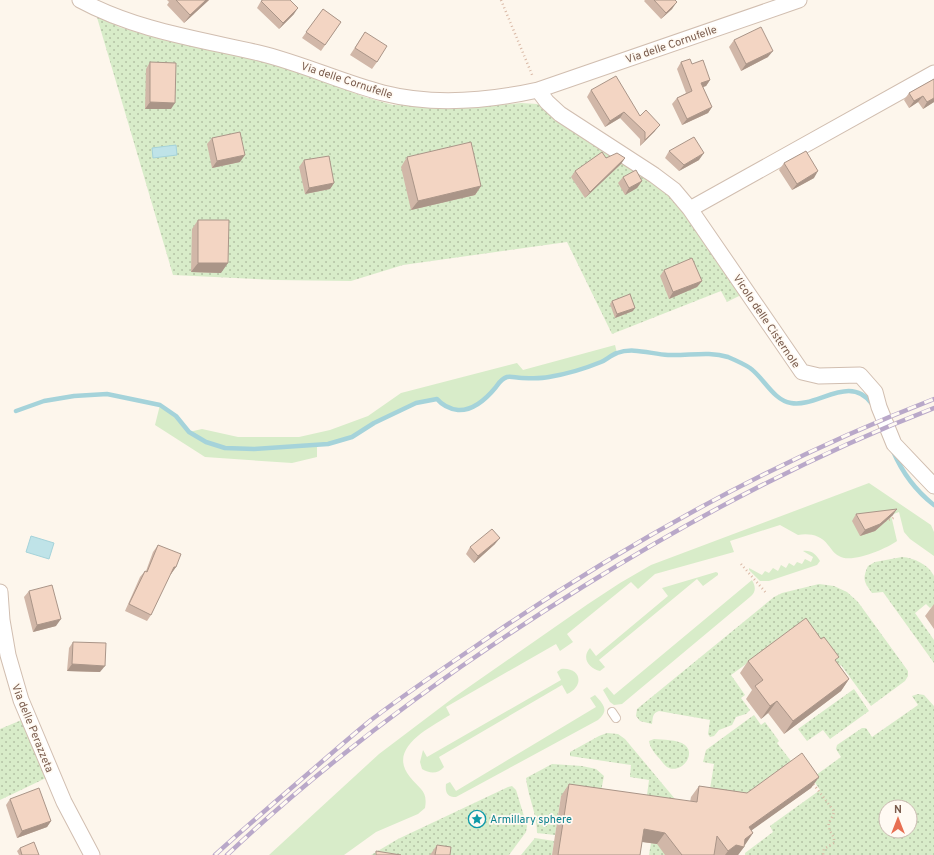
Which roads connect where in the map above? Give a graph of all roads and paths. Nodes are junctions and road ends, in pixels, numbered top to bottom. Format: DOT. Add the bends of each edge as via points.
graph roads {
  1 [pos="80,0"];
  2 [pos="501,0"];
  3 [pos="799,0"];
  4 [pos="934,73"];
  5 [pos="538,90"];
  6 [pos="690,209"];
  7 [pos="934,486"];
  8 [pos="896,517"];
  9 [pos="885,521"];
  10 [pos="741,564"];
  11 [pos="0,592"];
  12 [pos="767,594"];
  13 [pos="810,780"];
  14 [pos="92,855"];
  15 [pos="823,855"];
  1 -- 5 [label="street, Via delle Cornufelle" via="150,28 265,55 402,97 462,100 503,97"];
  2 -- 5 [label="path"];
  3 -- 5 [label="street, Via delle Cornufelle"];
  4 -- 6 [label="street"];
  5 -- 6 [label="street, Vicolo delle Cisternole" via="555,110 667,184"];
  6 -- 7 [label="street, Vicolo delle Cisternole" via="802,372 819,376 860,374 875,392 894,444"];
  8 -- 9 [label="path"];
  10 -- 12 [label="path"];
  11 -- 14 [label="street, Via delle Perazzeta" via="5,640 21,700 61,796"];
  13 -- 15 [label="path" via="834,811 828,825 834,836 834,843 824,849"];
}
